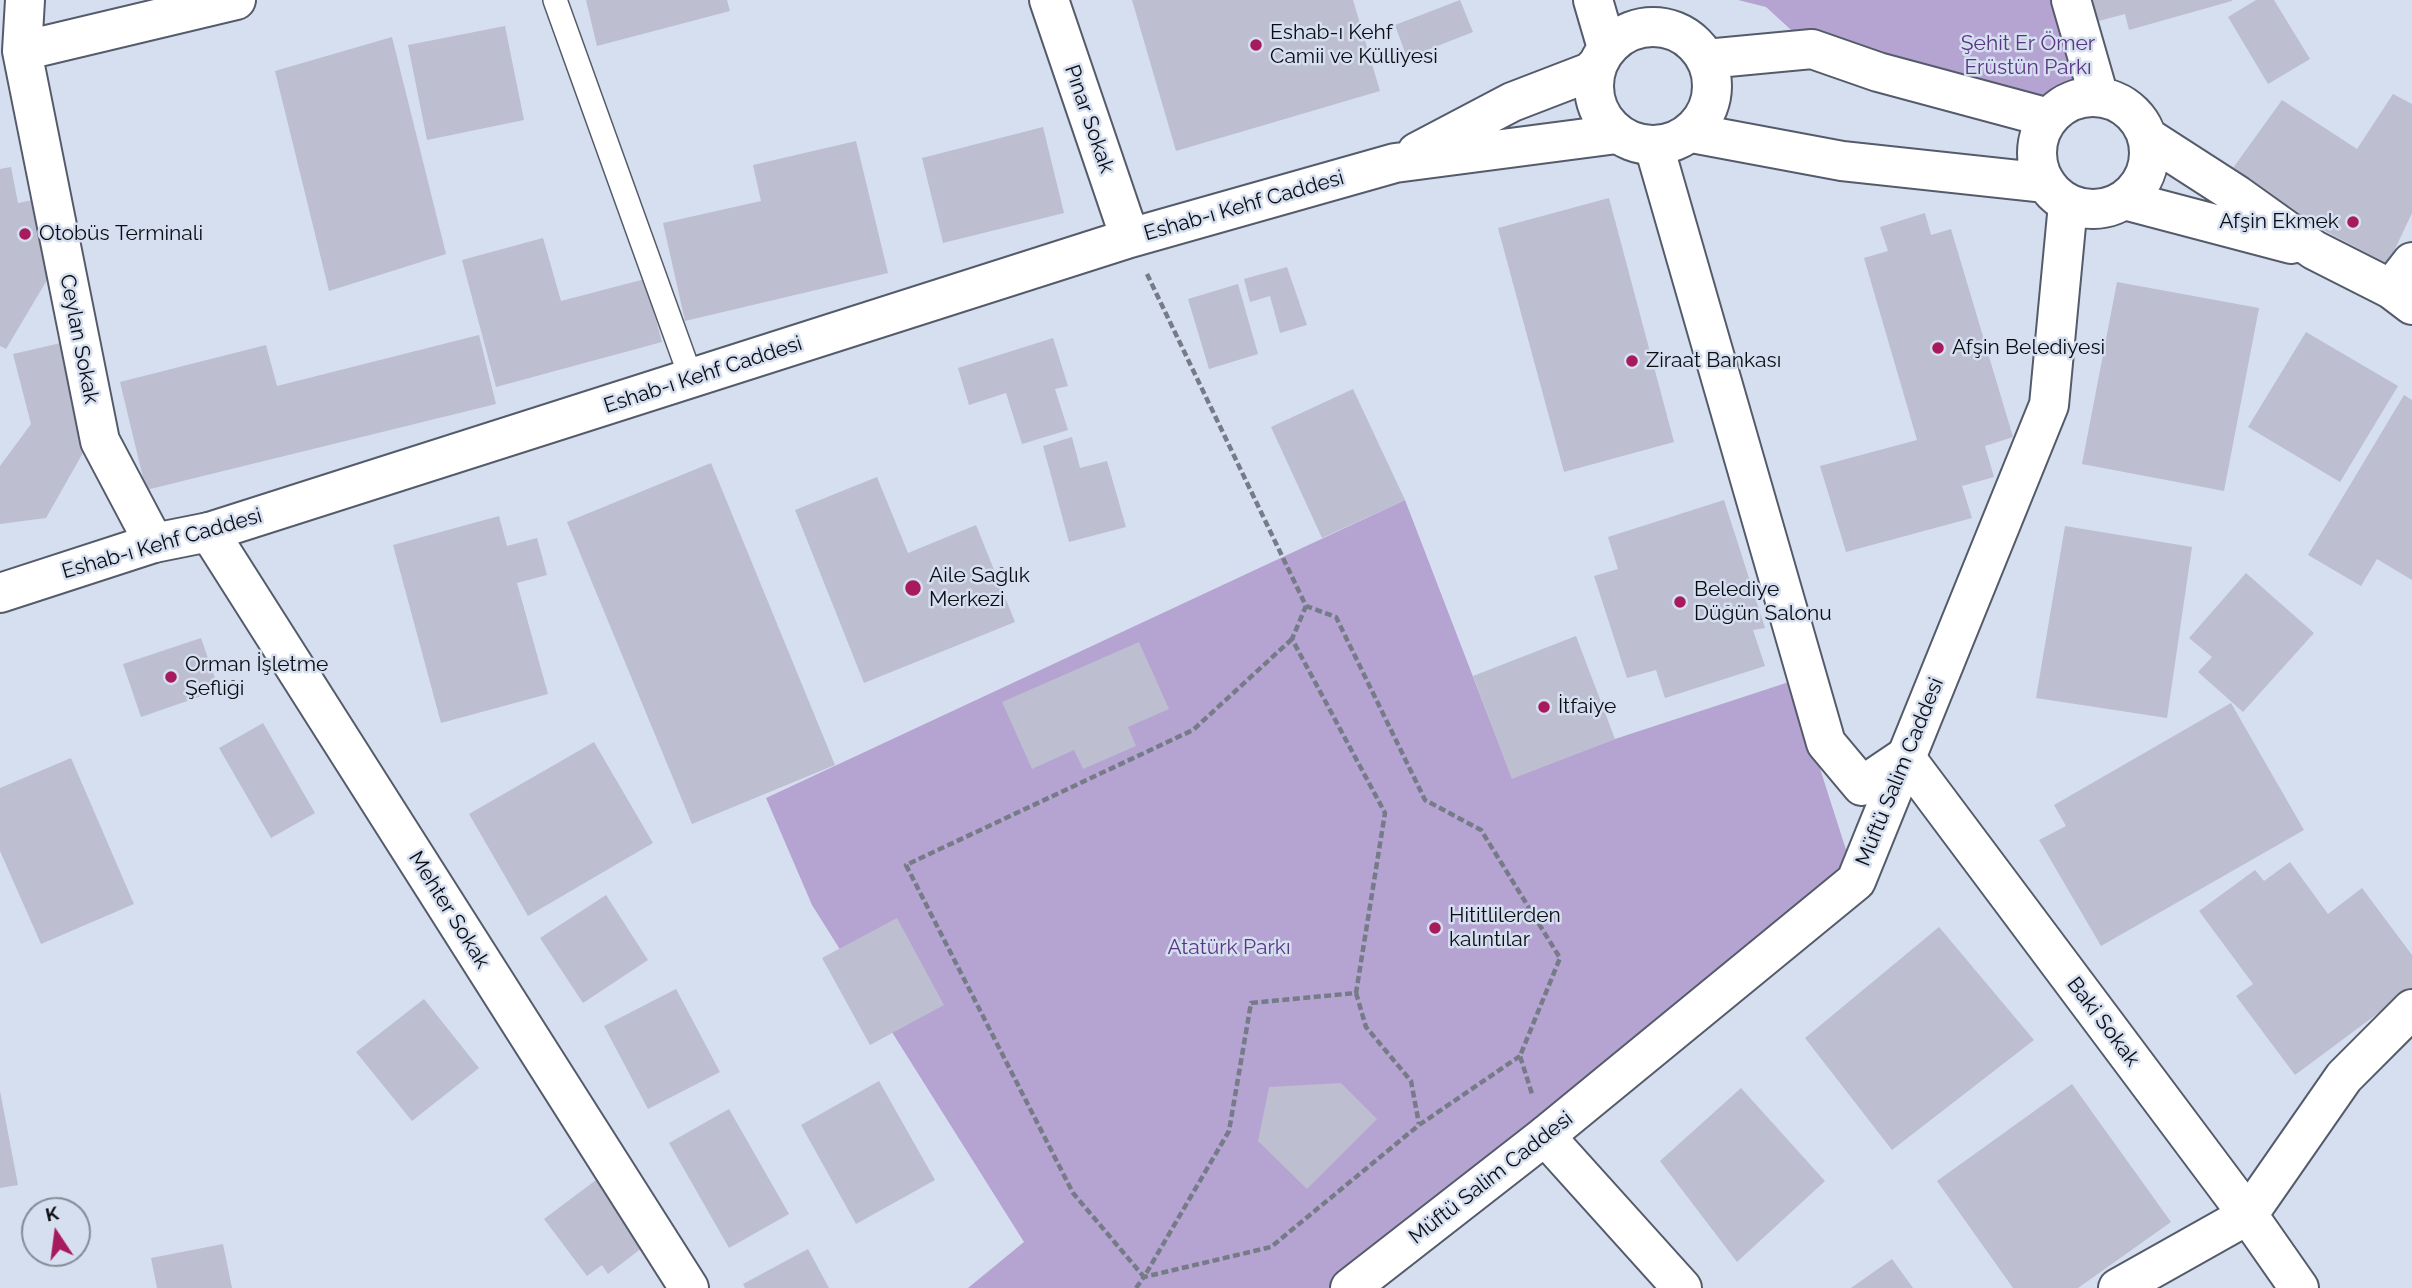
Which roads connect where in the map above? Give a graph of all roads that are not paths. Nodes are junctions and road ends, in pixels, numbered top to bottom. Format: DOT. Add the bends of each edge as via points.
graph roads {
  1 [pos="25,0"];
  2 [pos="236,0"];
  3 [pos="555,0"];
  4 [pos="1049,0"];
  5 [pos="1593,0"];
  6 [pos="2071,0"];
  7 [pos="22,51"];
  8 [pos="1602,57"];
  9 [pos="1706,59"];
  10 [pos="2099,97"];
  11 [pos="2049,118"];
  12 [pos="1692,133"];
  13 [pos="1617,134"];
  14 [pos="2147,137"];
  15 [pos="1654,146"];
  16 [pos="1395,163"];
  17 [pos="2057,194"];
  18 [pos="2124,200"];
  19 [pos="1130,238"];
  20 [pos="2314,250"];
  21 [pos="2405,285"];
  22 [pos="691,378"];
  23 [pos="209,532"];
  24 [pos="154,543"];
  25 [pos="4,591"];
  26 [pos="1905,757"];
  27 [pos="2412,1009"];
  28 [pos="1545,1136"];
  29 [pos="2248,1215"];
  30 [pos="690,1288"];
  31 [pos="1350,1288"];
  32 [pos="1682,1288"];
  33 [pos="2118,1288"];
  34 [pos="2299,1288"];
  1 -- 7 [label="street, Ceylan Sokak"];
  2 -- 7 [label="street"];
  3 -- 22 [label="lane"];
  4 -- 19 [label="street, Pınar Sokak"];
  5 -- 8 [label="street"];
  6 -- 10 [label="street"];
  7 -- 24 [label="street, Ceylan Sokak" via="100,441"];
  8 -- 9 [label="street" via="1623,36 1659,28 1686,38"];
  8 -- 13 [label="street" via="1594,84 1596,102"];
  8 -- 16 [label="street" via="1590,72 1512,102"];
  9 -- 11 [label="street" via="1812,50"];
  9 -- 12 [label="street" via="1712,99"];
  10 -- 11 [label="street" via="2063,105"];
  10 -- 14 [label="street" via="2129,110"];
  11 -- 17 [label="street" via="2037,150 2039,167"];
  12 -- 15 [label="street"];
  12 -- 17 [label="street"];
  13 -- 15 [label="street" via="1633,143"];
  13 -- 16 [label="street"];
  14 -- 18 [label="street" via="2146,173"];
  14 -- 20 [label="street"];
  15 -- 26 [label="street" via="1826,744 1862,786"];
  16 -- 19 [label="street, Eshab-ı Kehf Caddesi"];
  17 -- 18 [label="street" via="2092,211"];
  17 -- 26 [label="street, Müftü Salim Caddesi" via="2049,405"];
  18 -- 20 [label="street"];
  19 -- 22 [label="street, Eshab-ı Kehf Caddesi"];
  20 -- 21 [label="street"];
  22 -- 23 [label="street, Eshab-ı Kehf Caddesi"];
  23 -- 24 [label="street, Eshab-ı Kehf Caddesi"];
  23 -- 30 [label="street, Mehter Sokak"];
  24 -- 25 [label="street, Eshab-ı Kehf Caddesi"];
  26 -- 28 [label="street, Müftü Salim Caddesi" via="1856,881"];
  26 -- 29 [label="street, Baki Sokak"];
  27 -- 29 [label="street" via="2344,1077"];
  28 -- 31 [label="street, Müftü Salim Caddesi"];
  28 -- 32 [label="street"];
  29 -- 33 [label="street"];
  29 -- 34 [label="street, Baki Sokak"];
}
